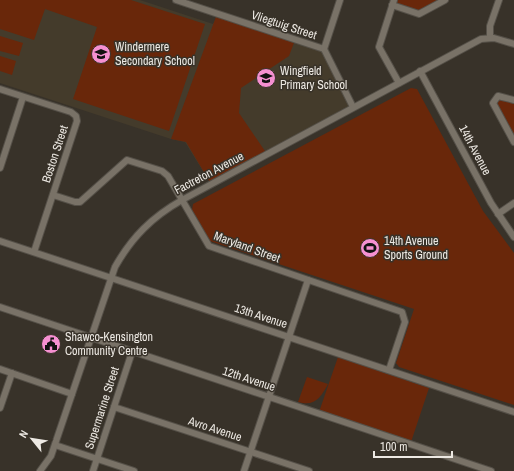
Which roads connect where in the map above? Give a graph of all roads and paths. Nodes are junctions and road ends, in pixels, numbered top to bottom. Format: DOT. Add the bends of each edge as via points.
graph roads {
  1 [pos="176,0"];
  2 [pos="340,0"];
  3 [pos="446,0"];
  4 [pos="499,0"];
  5 [pos="393,2"];
  6 [pos="490,37"];
  7 [pos="514,44"];
  8 [pos="324,50"];
  9 [pos="420,71"];
  10 [pos="399,83"];
  11 [pos="0,89"];
  12 [pos="23,97"];
  13 [pos="514,100"];
  14 [pos="354,107"];
  15 [pos="514,142"];
  16 [pos="0,168"];
  17 [pos="53,195"];
  18 [pos="182,200"];
  19 [pos="514,203"];
  20 [pos="498,214"];
  21 [pos="514,237"];
  22 [pos="0,241"];
  23 [pos="34,252"];
  24 [pos="111,278"];
  25 [pos="308,280"];
  26 [pos="0,307"];
  27 [pos="91,337"];
  28 [pos="289,337"];
  29 [pos="132,352"];
  30 [pos="0,370"];
  31 [pos="389,370"];
  32 [pos="12,373"];
  33 [pos="72,394"];
  34 [pos="269,397"];
  35 [pos="114,407"];
  36 [pos="0,408"];
  37 [pos="514,412"];
  38 [pos="55,445"];
  39 [pos="251,452"];
  40 [pos="97,459"];
  41 [pos="40,471"];
  42 [pos="93,471"];
  43 [pos="134,471"];
  44 [pos="244,471"];
  45 [pos="309,471"];
  46 [pos="491,471"];
  1 -- 8 [label="street, Vliegtuig Street"];
  2 -- 8 [label="street"];
  3 -- 5 [label="street" via="418,14"];
  4 -- 6 [label="street" via="490,26"];
  5 -- 10 [label="street" via="379,47"];
  6 -- 7 [label="street"];
  6 -- 9 [label="street, Factreton Avenue" via="478,40"];
  8 -- 14 [label="street, Vliegtuig Street"];
  9 -- 10 [label="street, Factreton Avenue"];
  9 -- 20 [label="street, 14th Avenue"];
  10 -- 14 [label="street, Factreton Avenue"];
  11 -- 12 [label="street, Boston Street"];
  12 -- 16 [label="street"];
  12 -- 17 [label="street, Boston Street" via="71,112 76,116 77,121"];
  13 -- 15 [label="street" via="498,96 493,103"];
  14 -- 18 [label="street, Factreton Avenue"];
  17 -- 18 [label="street, Maryland Street" via="80,202 123,162 130,160 166,173"];
  17 -- 23 [label="street, Boston Street"];
  18 -- 24 [label="street, Factreton Avenue" via="164,210 141,230 120,258"];
  18 -- 25 [label="street, Maryland Street" via="208,246"];
  19 -- 20 [label="street"];
  20 -- 21 [label="street, 14th Avenue"];
  22 -- 23 [label="street, 13th Avenue"];
  23 -- 24 [label="street, 13th Avenue"];
  24 -- 27 [label="street, Factreton Avenue"];
  24 -- 28 [label="street, 13th Avenue"];
  25 -- 28 [label="street"];
  25 -- 31 [label="street, Maryland Street" via="402,312 405,322"];
  26 -- 27 [label="street, 12th Avenue"];
  27 -- 29 [label="street, 12th Avenue"];
  27 -- 33 [label="street, Factreton Avenue"];
  28 -- 31 [label="street, 13th Avenue"];
  28 -- 34 [label="street"];
  29 -- 34 [label="street, 12th Avenue"];
  29 -- 35 [label="street, Supermarine Street"];
  30 -- 32 [label="street"];
  31 -- 37 [label="street, 13th Avenue"];
  32 -- 33 [label="street"];
  32 -- 36 [label="street"];
  33 -- 38 [label="street, Factreton Avenue"];
  34 -- 39 [label="street"];
  34 -- 46 [label="street, 12th Avenue"];
  35 -- 39 [label="street, Avro Avenue"];
  35 -- 40 [label="street, Supermarine Street"];
  38 -- 40 [label="street"];
  38 -- 41 [label="street, Factreton Avenue" via="49,460"];
  39 -- 44 [label="street"];
  39 -- 45 [label="street, Avro Avenue"];
  40 -- 42 [label="street, Supermarine Street"];
  40 -- 43 [label="street"];
}
